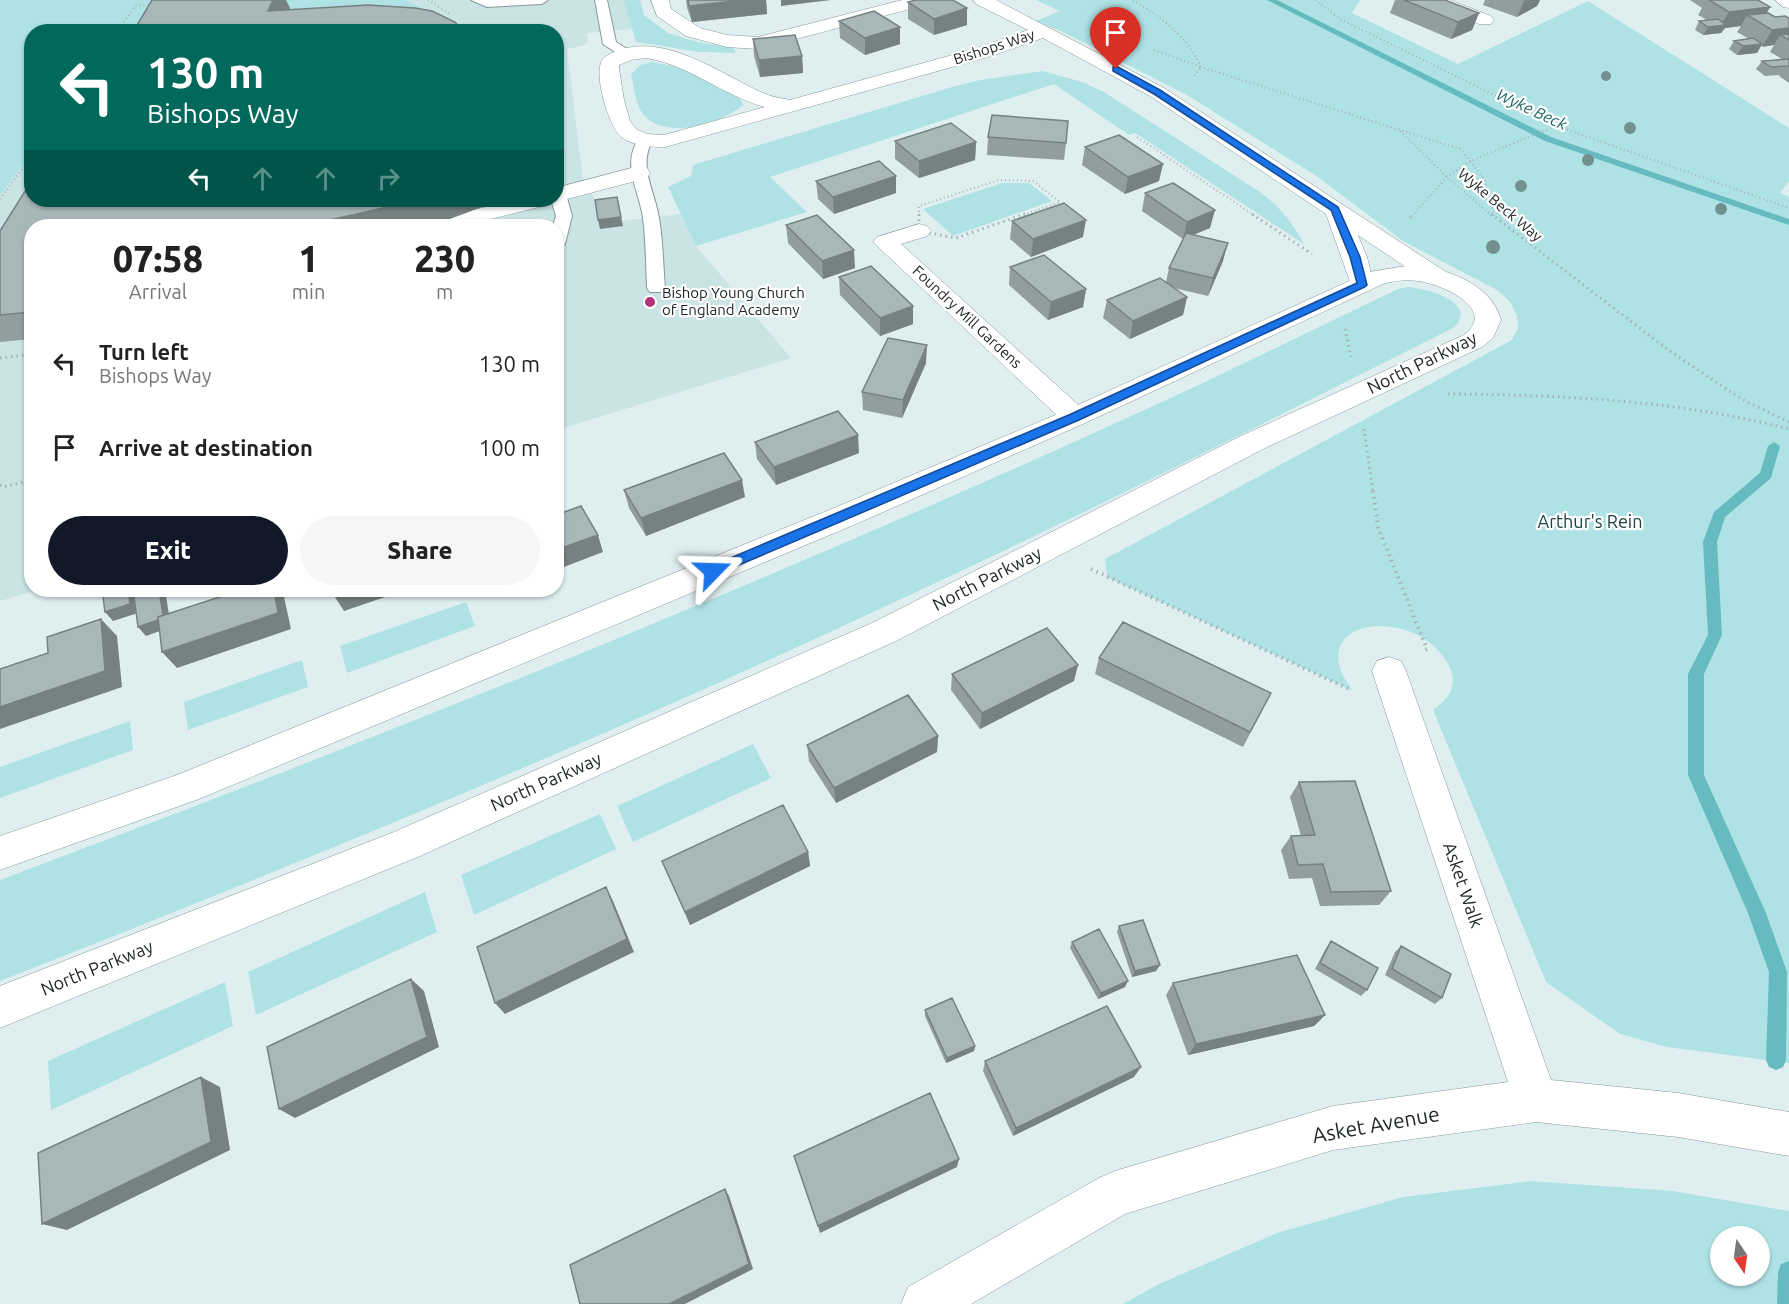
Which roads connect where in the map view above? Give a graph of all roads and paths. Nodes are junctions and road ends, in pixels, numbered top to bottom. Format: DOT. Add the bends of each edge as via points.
graph roads {
  1 [pos="477,0"];
  2 [pos="542,0"];
  3 [pos="601,0"];
  4 [pos="660,0"];
  5 [pos="923,0"];
  6 [pos="982,0"];
  7 [pos="1133,0"];
  8 [pos="1434,0"];
  9 [pos="1784,0"];
  10 [pos="1318,1"];
  11 [pos="1789,3"];
  12 [pos="159,4"];
  13 [pos="439,8"];
  14 [pos="438,15"];
  15 [pos="1485,21"];
  16 [pos="123,24"];
  17 [pos="1044,31"];
  18 [pos="629,55"];
  19 [pos="789,106"];
  20 [pos="1557,126"];
  21 [pos="1398,129"];
  22 [pos="1137,137"];
  23 [pos="644,141"];
  24 [pos="1470,161"];
  25 [pos="24,167"];
  26 [pos="639,173"];
  27 [pos="1447,177"];
  28 [pos="564,193"];
  29 [pos="0,199"];
  30 [pos="509,207"];
  31 [pos="554,207"];
  32 [pos="1335,208"];
  33 [pos="1789,208"];
  34 [pos="1494,217"];
  35 [pos="463,219"];
  36 [pos="563,219"];
  37 [pos="919,231"];
  38 [pos="1382,240"];
  39 [pos="1437,277"];
  40 [pos="1362,285"];
  41 [pos="656,288"];
  42 [pos="1337,296"];
  43 [pos="24,355"];
  44 [pos="0,358"];
  45 [pos="1359,394"];
  46 [pos="1446,394"];
  47 [pos="1075,417"];
  48 [pos="1789,422"];
  49 [pos="1789,429"];
  50 [pos="24,482"];
  51 [pos="0,485"];
  52 [pos="1047,548"];
  53 [pos="1389,671"];
  54 [pos="1404,715"];
  55 [pos="0,853"];
  56 [pos="0,1006"];
  57 [pos="1536,1100"];
  58 [pos="1789,1134"];
  59 [pos="925,1304"];
  1 -- 2 [label="lane"];
  3 -- 18 [label="lane" via="610,44"];
  4 -- 5 [label="street" via="663,12 693,32 727,41 758,43"];
  6 -- 17 [label="street"];
  7 -- 21 [label="path, Wyke Beck Way" via="1181,33 1201,67"];
  8 -- 15 [label="street"];
  9 -- 11 [label="street"];
  10 -- 20 [label="path" via="1340,19"];
  12 -- 16 [label="path" via="135,6"];
  13 -- 14 [label="path"];
  17 -- 19 [label="street, Bishops Way"];
  17 -- 32 [label="street, Bishops Way" via="1157,92"];
  18 -- 19 [label="street, Bishops Way" via="684,60 760,99"];
  18 -- 23 [label="street" via="610,62 611,89 626,132"];
  19 -- 23 [label="street, Bishops Way" via="665,141"];
  20 -- 24 [label="path"];
  20 -- 33 [label="path"];
  21 -- 24 [label="path, Wyke Beck Way" via="1460,149"];
  21 -- 27 [label="path"];
  22 -- 42 [label="path" via="1325,263"];
  23 -- 26 [label="lane" via="638,153"];
  24 -- 27 [label="path, Wyke Beck Way"];
  24 -- 34 [label="path" via="1482,172 1489,188"];
  25 -- 29 [label="path"];
  26 -- 28 [label="street"];
  26 -- 41 [label="lane" via="651,218"];
  27 -- 34 [label="path, Wyke Beck Way"];
  27 -- 38 [label="path" via="1395,234"];
  30 -- 35 [label="street"];
  31 -- 36 [label="lane"];
  32 -- 38 [label="street, Bishops Way"];
  32 -- 40 [label="street"];
  34 -- 48 [label="path, Wyke Beck Way" via="1667,349 1743,400"];
  37 -- 37 [label="path" via="956,238 1060,202 1033,181 999,180 919,206"];
  37 -- 47 [label="street, Foundry Mill Gardens" via="885,242"];
  38 -- 39 [label="street, Bishops Way"];
  39 -- 40 [label="street, North Parkway" via="1396,273"];
  39 -- 45 [label="street, North Parkway" via="1457,285 1484,308 1488,320 1484,332"];
  40 -- 42 [label="street, North Parkway"];
  42 -- 45 [label="path"];
  42 -- 47 [label="street, North Parkway"];
  43 -- 44 [label="path"];
  45 -- 52 [label="street, North Parkway" via="1253,442"];
  45 -- 53 [label="path" via="1378,527 1427,649"];
  46 -- 49 [label="path" via="1657,402"];
  47 -- 55 [label="street, North Parkway" via="186,788"];
  50 -- 51 [label="path"];
  52 -- 54 [label="path"];
  52 -- 56 [label="street, North Parkway" via="884,632 407,844"];
  53 -- 54 [label="street, Asket Walk"];
  54 -- 57 [label="street, Asket Walk"];
  57 -- 58 [label="street, Asket Avenue" via="1678,1115"];
  57 -- 59 [label="street, Asket Avenue" via="1333,1128 1115,1194"];
}
